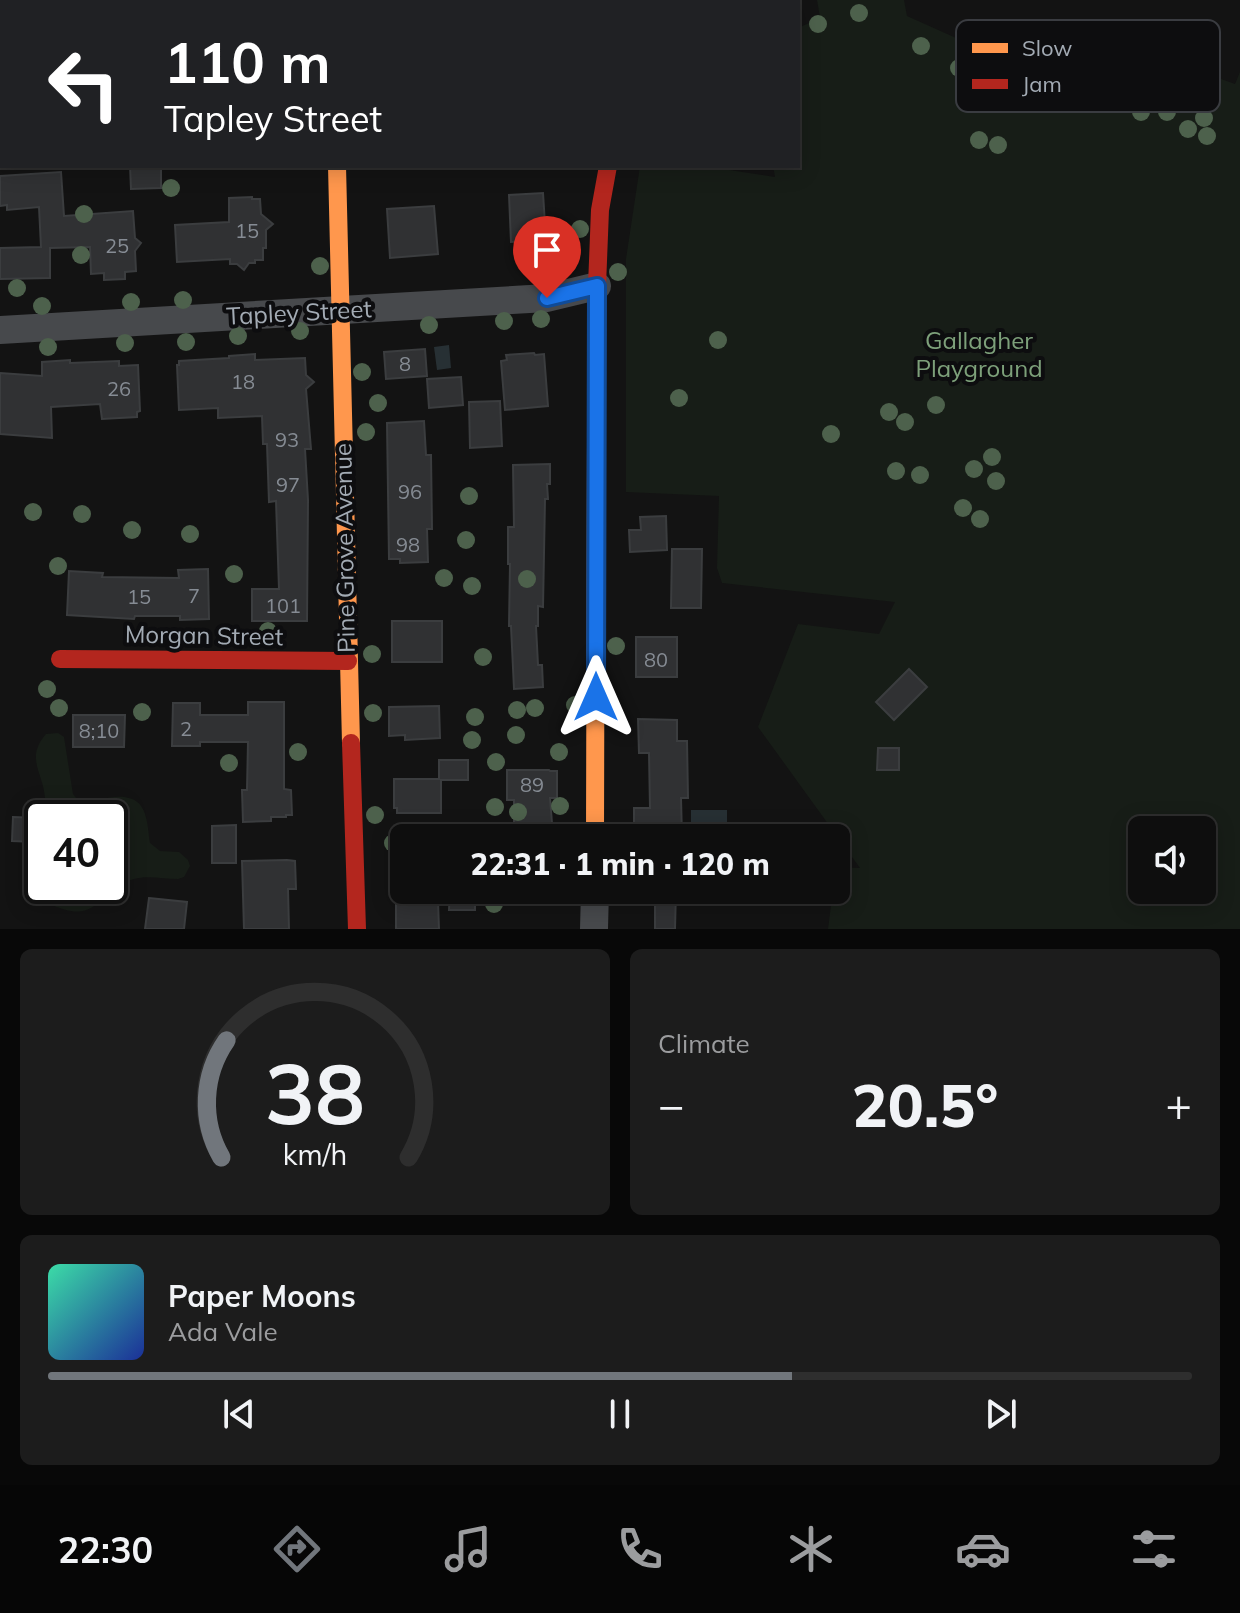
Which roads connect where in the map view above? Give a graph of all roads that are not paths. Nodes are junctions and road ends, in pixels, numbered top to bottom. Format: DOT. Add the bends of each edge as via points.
graph roads {
  1 [pos="337,168"];
  2 [pos="608,168"];
  3 [pos="597,286"];
  4 [pos="341,310"];
  5 [pos="0,330"];
  6 [pos="60,659"];
  7 [pos="348,661"];
  8 [pos="595,824"];
  9 [pos="595,904"];
  10 [pos="357,929"];
  11 [pos="594,929"];
  1 -- 4 [label="street, Pine Grove Avenue"];
  2 -- 3 [label="street"];
  3 -- 4 [label="street, Tapley Street" via="547,298"];
  3 -- 8 [label="street"];
  4 -- 5 [label="street, Tapley Street"];
  4 -- 7 [label="street, Pine Grove Avenue"];
  6 -- 7 [label="street, Morgan Street"];
  7 -- 10 [label="street, Pine Grove Avenue"];
  9 -- 11 [label="street"];
}
